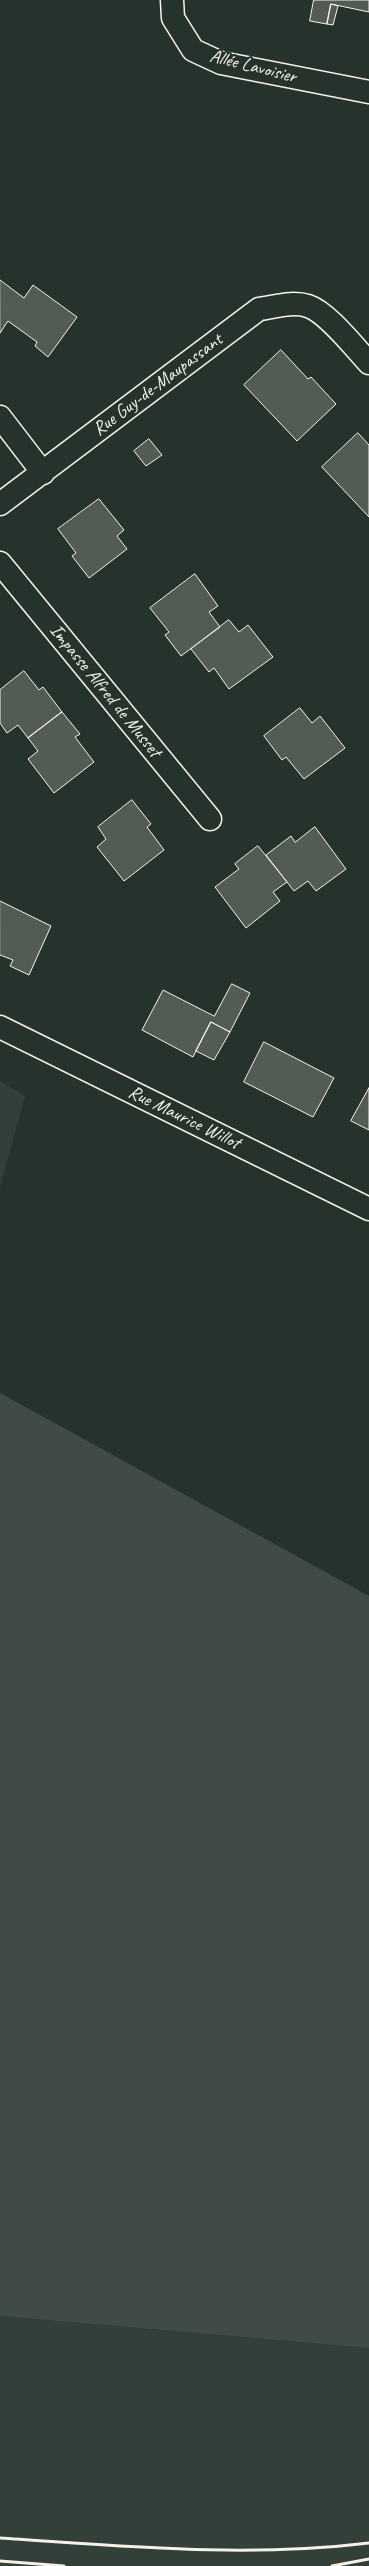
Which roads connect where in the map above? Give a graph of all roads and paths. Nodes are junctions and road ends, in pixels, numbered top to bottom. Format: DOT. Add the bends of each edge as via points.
graph roads {
  1 [pos="172,0"];
  2 [pos="369,92"];
  3 [pos="369,363"];
  4 [pos="0,416"];
  5 [pos="43,473"];
  6 [pos="0,504"];
  7 [pos="0,563"];
  8 [pos="210,820"];
  9 [pos="0,1027"];
  10 [pos="369,1210"];
  1 -- 2 [label="street, Allée Lavoisier" via="173,18 193,50 221,63"];
  3 -- 5 [label="street, Rue Guy-de-Maupassant" via="326,318 309,306 287,304 259,310"];
  4 -- 5 [label="street"];
  5 -- 6 [label="street, Rue Guy-de-Maupassant"];
  7 -- 8 [label="street, Impasse Alfred de Musset"];
  9 -- 10 [label="street, Rue Maurice Willot"];
}
